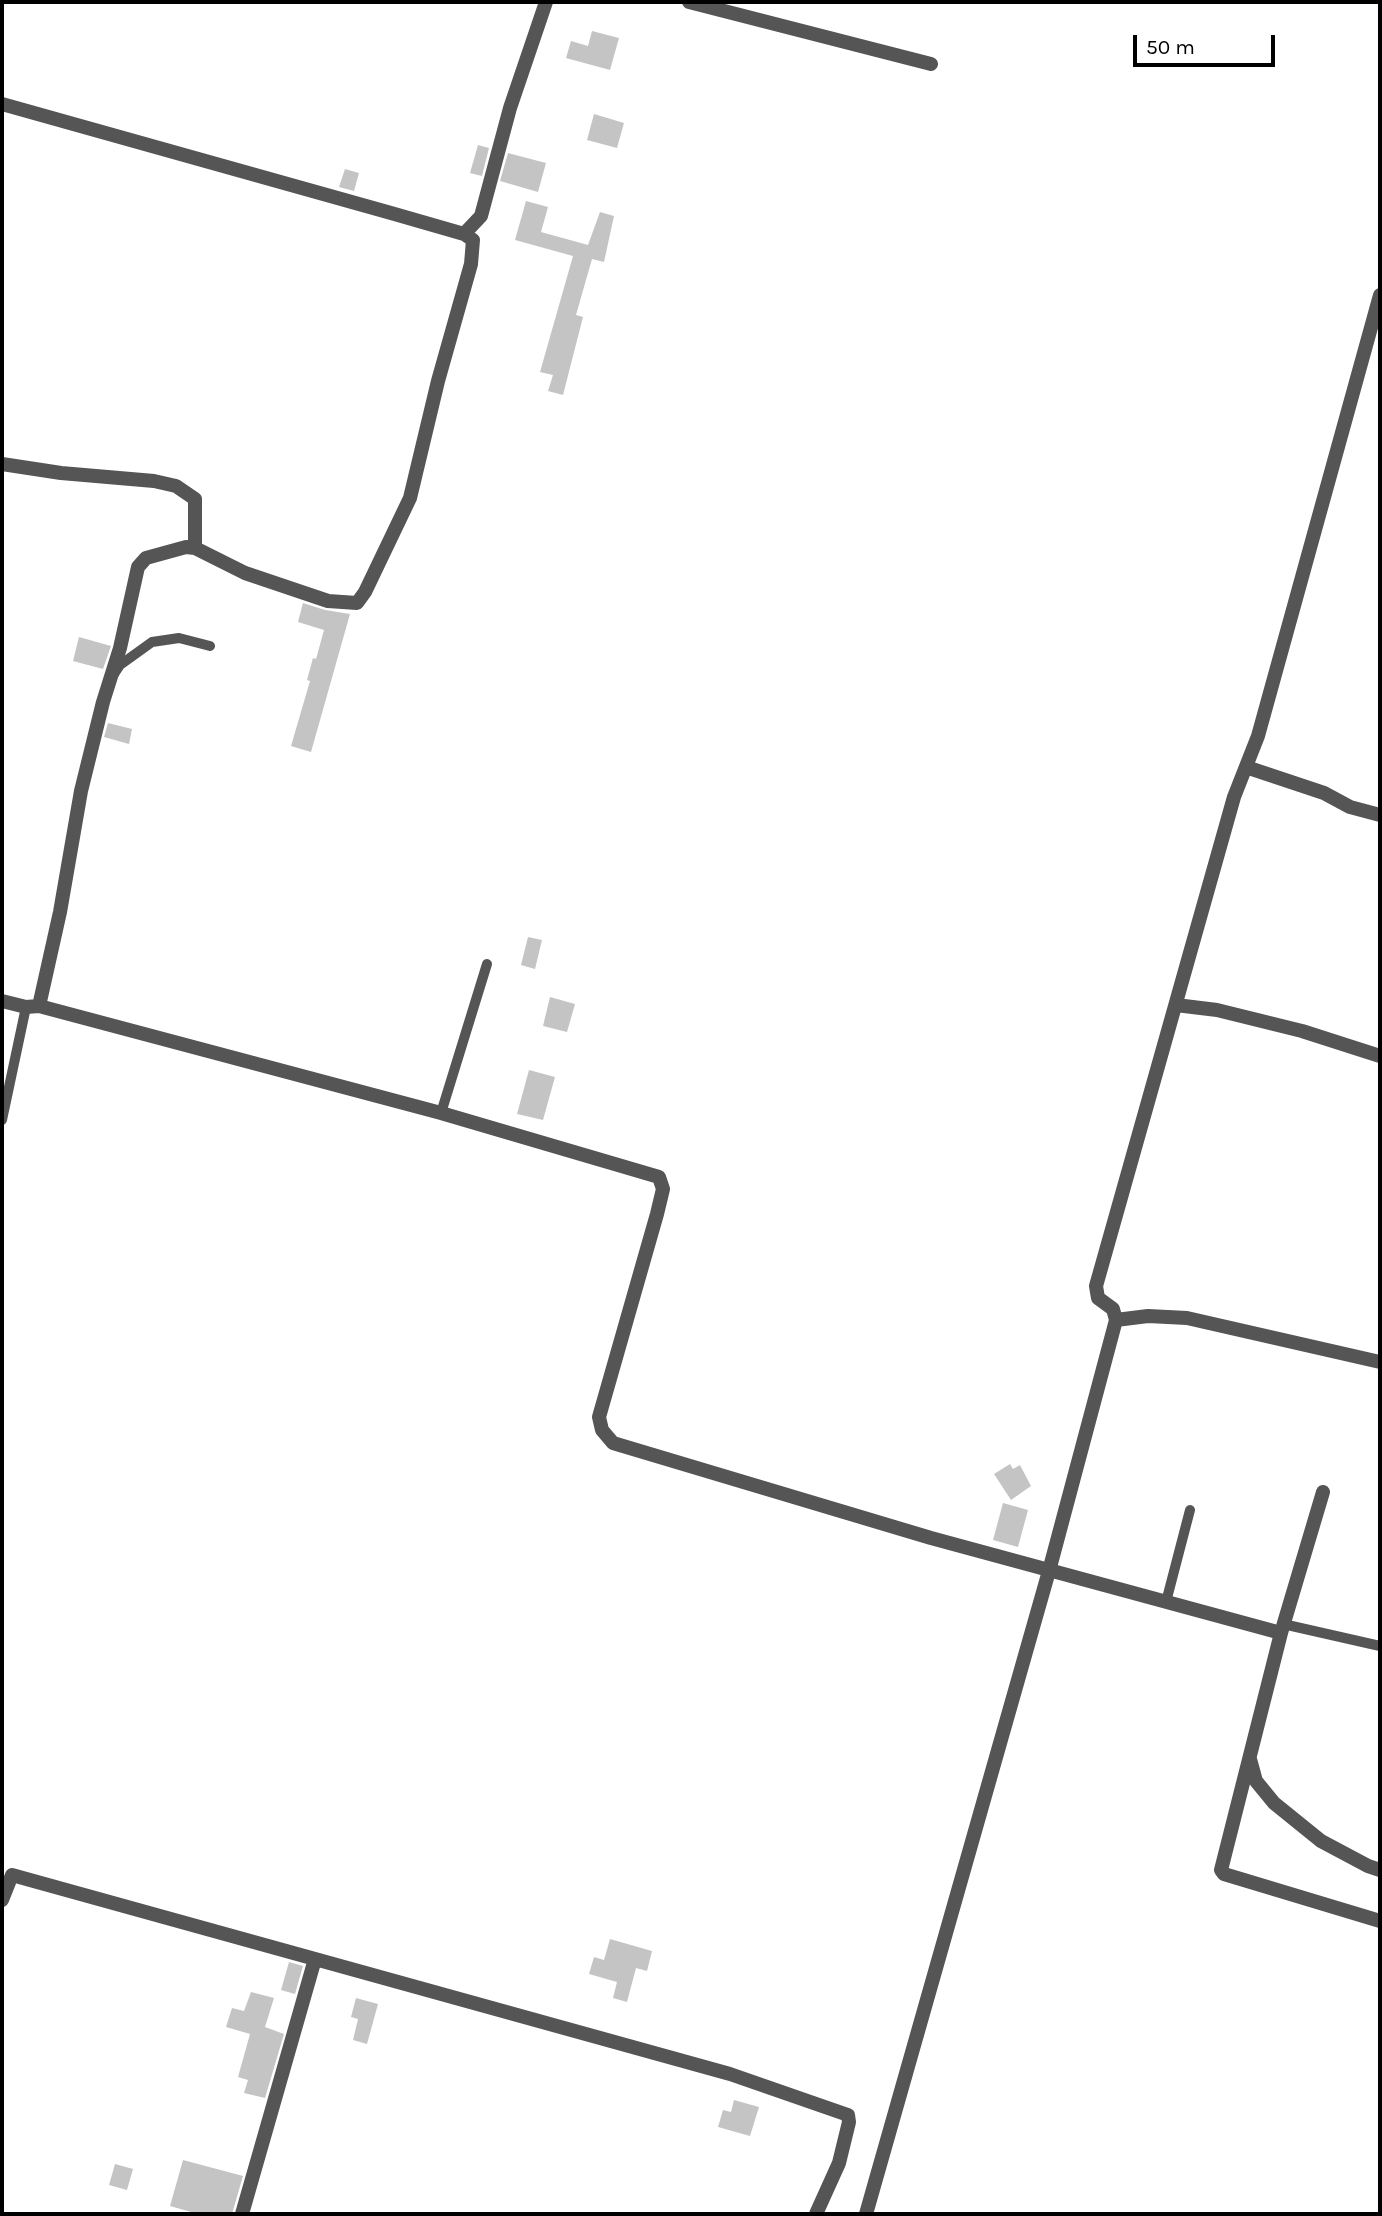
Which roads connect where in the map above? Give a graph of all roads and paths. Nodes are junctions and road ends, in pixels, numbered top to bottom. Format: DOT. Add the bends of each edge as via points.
graph roads {
  1 [pos="546,2"];
  2 [pos="689,2"];
  3 [pos="931,64"];
  4 [pos="2,104"];
  5 [pos="464,234"];
  6 [pos="1380,295"];
  7 [pos="2,464"];
  8 [pos="195,548"];
  9 [pos="211,646"];
  10 [pos="110,679"];
  11 [pos="1246,767"];
  12 [pos="1380,815"];
  13 [pos="487,964"];
  14 [pos="2,1001"];
  15 [pos="1176,1005"];
  16 [pos="33,1006"];
  17 [pos="1380,1056"];
  18 [pos="442,1113"];
  19 [pos="2,1120"];
  20 [pos="1115,1314"];
  21 [pos="1380,1362"];
  22 [pos="1322,1492"];
  23 [pos="1190,1510"];
  24 [pos="1049,1572"];
  25 [pos="1166,1602"];
  26 [pos="1282,1628"];
  27 [pos="1380,1646"];
  28 [pos="1249,1758"];
  29 [pos="1380,1870"];
  30 [pos="2,1900"];
  31 [pos="1380,1921"];
  32 [pos="315,1959"];
  33 [pos="242,2214"];
  34 [pos="816,2214"];
  35 [pos="866,2214"];
  1 -- 5 [label="street" via="510,108 481,216"];
  2 -- 3 [label="street"];
  4 -- 5 [label="street"];
  5 -- 8 [label="street" via="473,240 471,264 410,498 357,603 328,601 246,573"];
  6 -- 11 [label="street"];
  7 -- 8 [label="street" via="176,485 195,499"];
  8 -- 10 [label="street" via="146,558 138,567"];
  9 -- 10 [label="lane" via="179,638 152,642 120,665"];
  10 -- 16 [label="street" via="80,791 60,912"];
  11 -- 12 [label="street"];
  11 -- 15 [label="street"];
  13 -- 18 [label="lane"];
  14 -- 16 [label="street"];
  15 -- 17 [label="street" via="1302,1031"];
  15 -- 20 [label="street" via="1096,1286 1098,1298"];
  16 -- 18 [label="street"];
  16 -- 19 [label="lane"];
  18 -- 24 [label="street" via="659,1177 663,1189 657,1214 599,1417 612,1443"];
  20 -- 21 [label="street" via="1187,1318"];
  20 -- 24 [label="street"];
  22 -- 26 [label="street"];
  23 -- 25 [label="lane"];
  24 -- 25 [label="street"];
  24 -- 35 [label="street"];
  25 -- 26 [label="street"];
  26 -- 27 [label="lane"];
  26 -- 28 [label="street"];
  28 -- 29 [label="street" via="1256,1781 1274,1803 1321,1841"];
  28 -- 31 [label="street" via="1221,1873"];
  30 -- 32 [label="street" via="12,1875"];
  32 -- 33 [label="street"];
  32 -- 34 [label="street" via="730,2074 848,2115 839,2164"];
}
